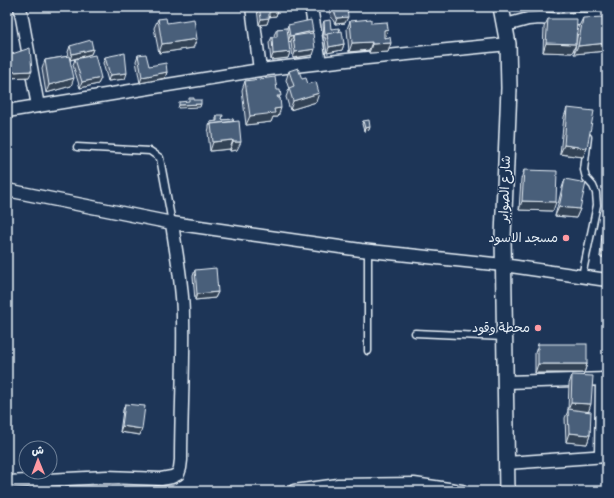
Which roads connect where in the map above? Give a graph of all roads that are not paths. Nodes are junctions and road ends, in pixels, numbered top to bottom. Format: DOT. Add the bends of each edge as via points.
graph roads {
  1 [pos="20,7"];
  2 [pos="252,7"];
  3 [pos="311,7"];
  4 [pos="502,7"];
  5 [pos="607,16"];
  6 [pos="506,25"];
  7 [pos="508,44"];
  8 [pos="320,63"];
  9 [pos="260,70"];
  10 [pos="38,106"];
  11 [pos="7,111"];
  12 [pos="589,130"];
  13 [pos="78,146"];
  14 [pos="7,190"];
  15 [pos="172,223"];
  16 [pos="368,251"];
  17 [pos="503,265"];
  18 [pos="582,276"];
  19 [pos="607,280"];
  20 [pos="415,333"];
  21 [pos="505,337"];
  22 [pos="368,351"];
  23 [pos="605,379"];
  24 [pos="506,382"];
  25 [pos="604,456"];
  26 [pos="507,463"];
  27 [pos="7,482"];
  28 [pos="87,485"];
  29 [pos="294,491"];
  30 [pos="462,491"];
  31 [pos="507,491"];
  1 -- 10 [label="street"];
  2 -- 9 [label="street"];
  3 -- 8 [label="street"];
  4 -- 6 [label="street, شارع الصوابر"];
  5 -- 6 [label="street" via="561,20 540,18"];
  6 -- 7 [label="street, شارع الصوابر"];
  7 -- 8 [label="street"];
  7 -- 17 [label="street, شارع الصوابر"];
  8 -- 9 [label="street"];
  9 -- 10 [label="street"];
  10 -- 11 [label="street"];
  12 -- 18 [label="lane" via="584,170 596,193 597,205"];
  13 -- 15 [label="lane" via="150,151 160,158"];
  14 -- 15 [label="street"];
  15 -- 16 [label="street"];
  15 -- 28 [label="street" via="183,316 180,468 178,474 162,479 107,477"];
  16 -- 17 [label="street"];
  16 -- 22 [label="lane"];
  17 -- 18 [label="street"];
  17 -- 21 [label="street, شارع الصوابر"];
  18 -- 19 [label="street"];
  20 -- 21 [label="lane"];
  21 -- 24 [label="street, شارع الصوابر"];
  23 -- 24 [label="street"];
  23 -- 25 [label="street"];
  24 -- 26 [label="street, شارع الصوابر"];
  25 -- 26 [label="street"];
  26 -- 31 [label="street, شارع الصوابر"];
  27 -- 28 [label="street"];
  29 -- 30 [label="street" via="338,485 414,484"];
}
